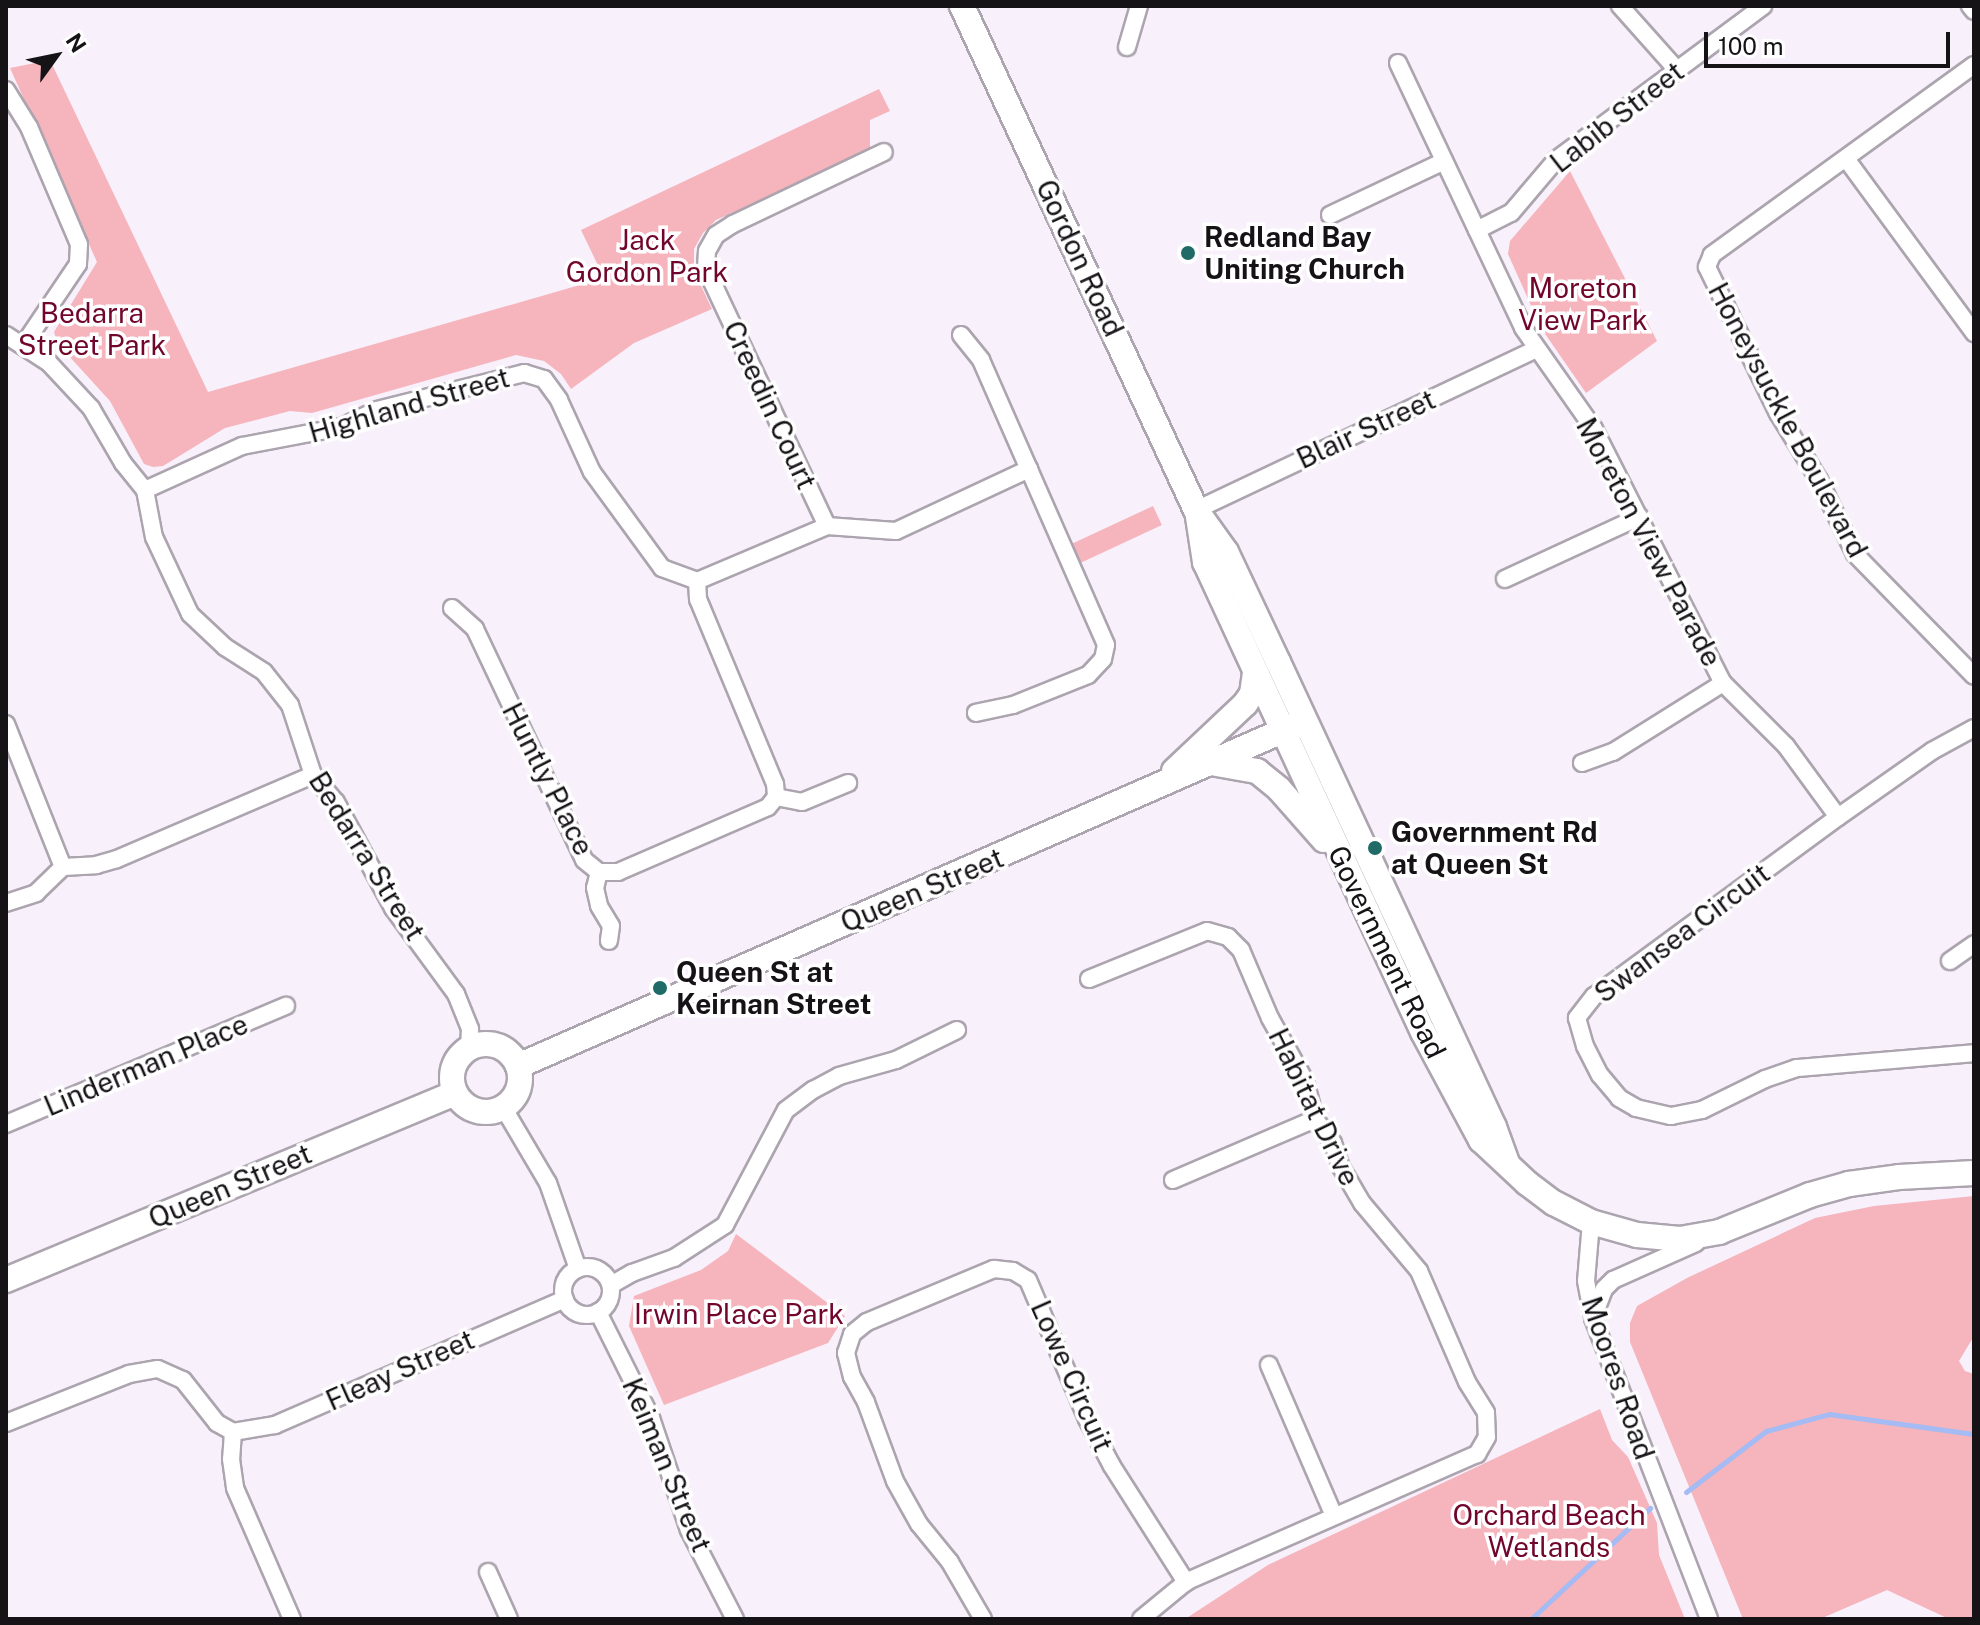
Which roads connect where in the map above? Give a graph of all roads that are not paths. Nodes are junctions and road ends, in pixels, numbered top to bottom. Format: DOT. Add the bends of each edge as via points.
graph roads {
  1 [pos="962,6"];
  2 [pos="1139,6"];
  3 [pos="1620,6"];
  4 [pos="1763,6"];
  5 [pos="1970,6"];
  6 [pos="1974,11"];
  7 [pos="1127,47"];
  8 [pos="1398,63"];
  9 [pos="1974,65"];
  10 [pos="1677,70"];
  11 [pos="6,90"];
  12 [pos="884,152"];
  13 [pos="1847,160"];
  14 [pos="1444,161"];
  15 [pos="1330,215"];
  16 [pos="1477,230"];
  17 [pos="1974,333"];
  18 [pos="6,335"];
  19 [pos="961,335"];
  20 [pos="24,344"];
  21 [pos="1536,349"];
  22 [pos="1029,469"];
  23 [pos="145,490"];
  24 [pos="1196,510"];
  25 [pos="1639,517"];
  26 [pos="827,526"];
  27 [pos="1505,579"];
  28 [pos="697,581"];
  29 [pos="452,608"];
  30 [pos="1255,672"];
  31 [pos="1974,676"];
  32 [pos="1723,683"];
  33 [pos="976,713"];
  34 [pos="6,724"];
  35 [pos="1294,726"];
  36 [pos="1974,728"];
  37 [pos="1211,763"];
  38 [pos="1582,763"];
  39 [pos="313,775"];
  40 [pos="848,783"];
  41 [pos="1151,790"];
  42 [pos="776,797"];
  43 [pos="1838,817"];
  44 [pos="63,867"];
  45 [pos="1347,870"];
  46 [pos="599,872"];
  47 [pos="6,903"];
  48 [pos="609,941"];
  49 [pos="1974,944"];
  50 [pos="1950,961"];
  51 [pos="1089,979"];
  52 [pos="286,1006"];
  53 [pos="957,1030"];
  54 [pos="469,1048"];
  55 [pos="1974,1053"];
  56 [pos="518,1066"];
  57 [pos="455,1093"];
  58 [pos="503,1107"];
  59 [pos="1315,1119"];
  60 [pos="6,1124"];
  61 [pos="1507,1163"];
  62 [pos="1974,1173"];
  63 [pos="1173,1180"];
  64 [pos="1591,1222"];
  65 [pos="1719,1232"];
  66 [pos="578,1269"];
  67 [pos="6,1280"];
  68 [pos="611,1285"];
  69 [pos="565,1299"];
  70 [pos="598,1312"];
  71 [pos="1593,1318"];
  72 [pos="1269,1365"];
  73 [pos="6,1423"];
  74 [pos="233,1432"];
  75 [pos="1334,1516"];
  76 [pos="488,1572"];
  77 [pos="1186,1582"];
  78 [pos="292,1619"];
  79 [pos="509,1619"];
  80 [pos="735,1619"];
  81 [pos="983,1619"];
  82 [pos="1141,1619"];
  83 [pos="1709,1619"];
  1 -- 24 [label="street, Gordon Road"];
  2 -- 7 [label="street"];
  3 -- 10 [label="street"];
  4 -- 10 [label="street, Labib Street"];
  5 -- 6 [label="street"];
  8 -- 14 [label="street, Moreton View Parade"];
  9 -- 13 [label="street, Honeysuckle Boulevard"];
  10 -- 16 [label="street, Labib Street" via="1556,160 1511,213"];
  11 -- 20 [label="street" via="29,127 79,244 78,264"];
  12 -- 26 [label="street, Creedin Court" via="733,224 716,235 707,251 706,269"];
  13 -- 17 [label="street"];
  13 -- 31 [label="street, Honeysuckle Boulevard" via="1712,255 1707,267 1855,554"];
  14 -- 15 [label="street"];
  14 -- 16 [label="street, Moreton View Parade"];
  16 -- 21 [label="street, Moreton View Parade"];
  18 -- 20 [label="street, Bedarra Street"];
  19 -- 22 [label="street" via="981,360"];
  20 -- 23 [label="street, Bedarra Street" via="71,383"];
  21 -- 24 [label="street, Blair Street"];
  21 -- 25 [label="street, Moreton View Parade" via="1594,429"];
  22 -- 26 [label="street" via="896,531"];
  22 -- 33 [label="street" via="1106,645 1103,659 1088,675 1013,705"];
  23 -- 28 [label="street, Highland Street" via="242,446 342,427 377,410 524,373 544,379 559,400 592,472 662,568"];
  23 -- 39 [label="street, Bedarra Street" via="154,537 178,596 210,634 276,685 290,705"];
  24 -- 30 [label="street, Gordon Road" via="1205,562"];
  24 -- 35 [label="street, Gordon Road" via="1226,552"];
  25 -- 27 [label="street"];
  25 -- 32 [label="street, Moreton View Parade"];
  26 -- 28 [label="street"];
  28 -- 42 [label="street" via="698,599"];
  29 -- 46 [label="street, Huntly Place" via="475,629 584,860"];
  30 -- 35 [label="street, Gordon Road"];
  30 -- 41 [label="street, Queen Street" via="1245,704"];
  32 -- 38 [label="street" via="1613,752"];
  32 -- 43 [label="street, Moreton View Parade" via="1786,746"];
  34 -- 44 [label="street"];
  35 -- 37 [label="street, Queen Street"];
  35 -- 45 [label="street, Government Road"];
  35 -- 61 [label="street, Government Road" via="1488,1113"];
  36 -- 43 [label="street, Swansea Circuit"];
  37 -- 41 [label="street, Queen Street"];
  37 -- 45 [label="street" via="1257,771 1279,789"];
  39 -- 44 [label="street" via="117,859"];
  39 -- 54 [label="street, Bedarra Street" via="336,802 393,908 456,994 470,1029"];
  40 -- 42 [label="street" via="802,802"];
  41 -- 56 [label="street, Queen Street"];
  42 -- 46 [label="street, Huntly Place" via="768,807 618,872"];
  43 -- 55 [label="street, Swansea Circuit" via="1583,1007 1577,1018 1579,1030 1600,1075 1619,1098 1636,1108 1671,1116 1702,1110 1797,1068"];
  44 -- 47 [label="street" via="36,893"];
  45 -- 61 [label="street, Government Road" via="1481,1140"];
  46 -- 48 [label="street" via="595,888 611,926"];
  49 -- 50 [label="street"];
  51 -- 59 [label="street, Habitat Drive" via="1207,931 1228,937 1241,950 1305,1081"];
  52 -- 60 [label="street, Linderman Place"];
  53 -- 68 [label="street" via="896,1060 839,1076 813,1090 786,1110 725,1225 674,1258"];
  54 -- 56 [label="street" via="503,1048"];
  54 -- 57 [label="street" via="455,1062"];
  56 -- 58 [label="street" via="519,1086"];
  57 -- 58 [label="street" via="479,1112"];
  57 -- 67 [label="street, Queen Street"];
  58 -- 66 [label="street" via="548,1183"];
  59 -- 63 [label="street"];
  59 -- 75 [label="street, Habitat Drive" via="1362,1203 1419,1271 1486,1413 1487,1437 1477,1454"];
  61 -- 64 [label="street, Government Road" via="1540,1193"];
  62 -- 65 [label="street, Government Road" via="1849,1184"];
  64 -- 65 [label="street, Government Road" via="1654,1238"];
  64 -- 71 [label="street, Moores Road" via="1586,1281"];
  65 -- 71 [label="street" via="1613,1280"];
  66 -- 68 [label="street" via="599,1270"];
  66 -- 69 [label="street" via="567,1279"];
  68 -- 70 [label="street" via="607,1304"];
  69 -- 70 [label="street" via="579,1313"];
  69 -- 74 [label="street, Fleay Street" via="275,1425"];
  70 -- 80 [label="street, Keiman Street" via="651,1418 689,1530"];
  71 -- 83 [label="street, Moores Road"];
  72 -- 75 [label="street"];
  73 -- 74 [label="street" via="129,1374 158,1369 183,1380 217,1423"];
  74 -- 78 [label="street" via="235,1488"];
  75 -- 77 [label="street, Habitat Drive"];
  76 -- 79 [label="street"];
  77 -- 81 [label="street, Lowe Circuit" via="1087,1419 1028,1280 994,1269 867,1322 852,1334 846,1353 895,1481"];
  77 -- 82 [label="street, Habitat Drive"];
}
